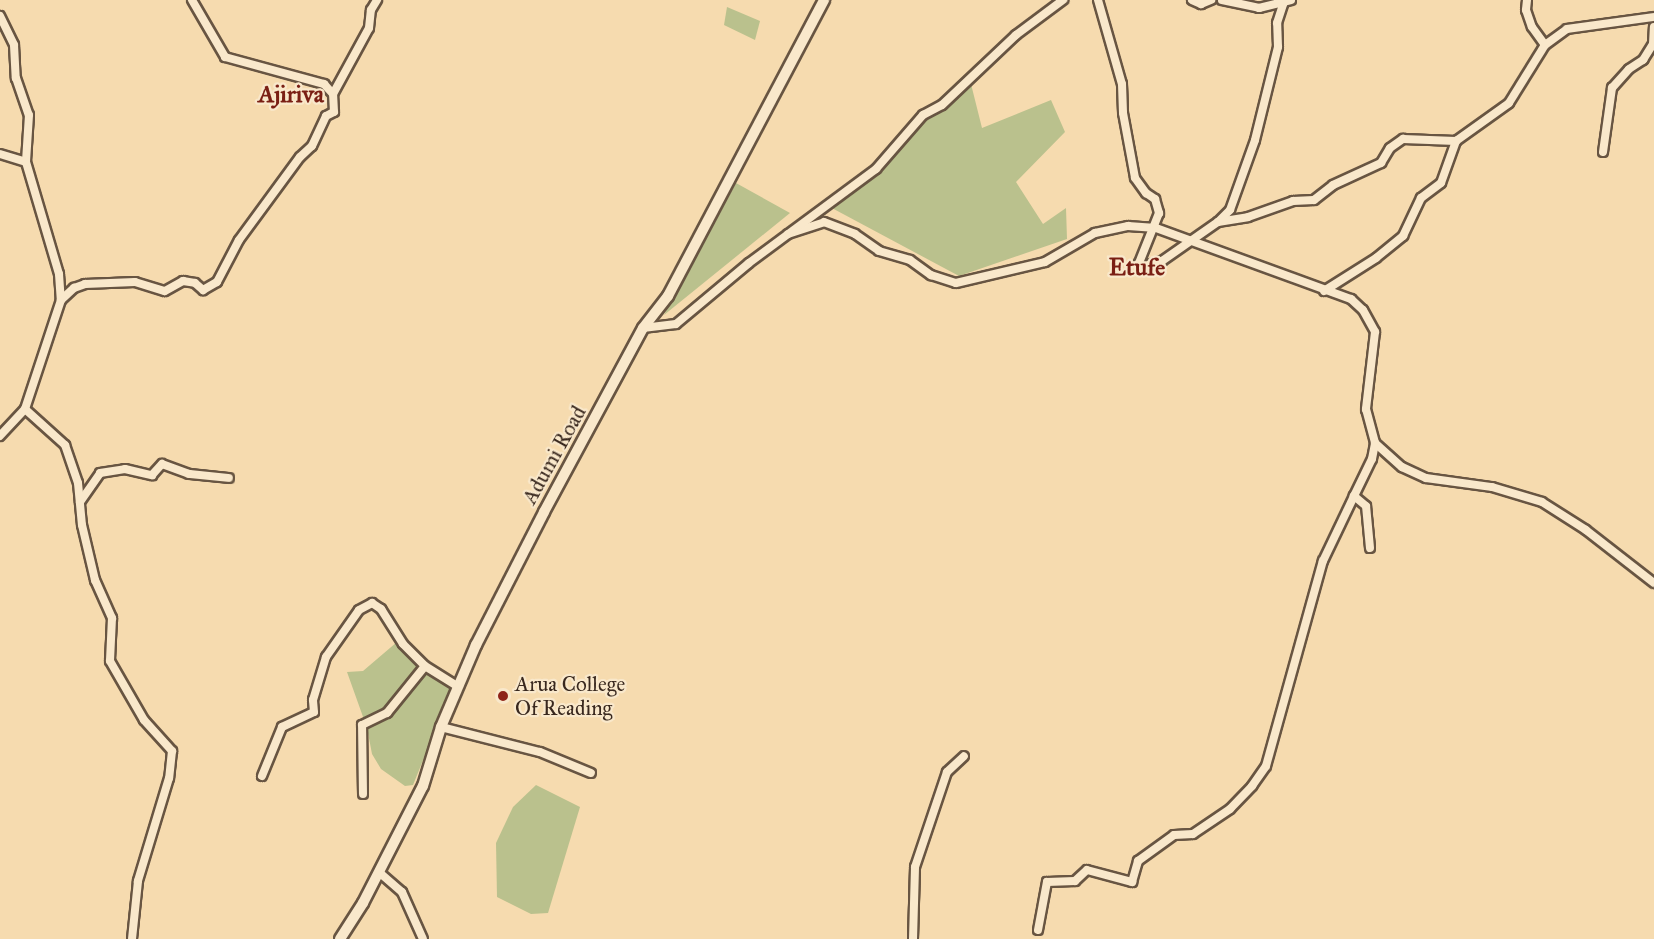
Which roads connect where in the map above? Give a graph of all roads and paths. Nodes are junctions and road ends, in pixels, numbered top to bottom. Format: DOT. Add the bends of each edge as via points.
graph roads {
  1 [pos="192,0"];
  2 [pos="377,0"];
  3 [pos="824,0"];
  4 [pos="1063,0"];
  5 [pos="1098,0"];
  6 [pos="1192,0"];
  7 [pos="1211,0"];
  8 [pos="1222,0"];
  9 [pos="1291,0"];
  10 [pos="1527,0"];
  11 [pos="1282,2"];
  12 [pos="0,16"];
  13 [pos="1654,17"];
  14 [pos="1654,27"];
  15 [pos="1545,45"];
  16 [pos="333,94"];
  17 [pos="1456,141"];
  18 [pos="1603,152"];
  19 [pos="0,154"];
  20 [pos="26,162"];
  21 [pos="1218,222"];
  22 [pos="1156,228"];
  23 [pos="788,234"];
  24 [pos="1191,241"];
  25 [pos="1324,291"];
  26 [pos="61,300"];
  27 [pos="644,328"];
  28 [pos="25,409"];
  29 [pos="0,436"];
  30 [pos="1374,443"];
  31 [pos="229,478"];
  32 [pos="1354,496"];
  33 [pos="80,502"];
  34 [pos="1370,548"];
  35 [pos="1654,583"];
  36 [pos="424,666"];
  37 [pos="458,687"];
  38 [pos="441,727"];
  39 [pos="964,756"];
  40 [pos="591,773"];
  41 [pos="262,776"];
  42 [pos="363,794"];
  43 [pos="380,873"];
  44 [pos="1038,930"];
  45 [pos="343,938"];
  46 [pos="132,939"];
  47 [pos="423,939"];
  48 [pos="913,939"];
  1 -- 16 [label="street" via="225,57 324,84"];
  2 -- 16 [label="street" via="371,10 369,28"];
  3 -- 27 [label="main road, Adumi Road" via="668,296"];
  4 -- 23 [label="street" via="1016,35 942,105 923,115 876,169"];
  5 -- 22 [label="street" via="1122,84 1135,178 1155,199 1159,213"];
  6 -- 7 [label="street" via="1200,4"];
  8 -- 11 [label="street" via="1259,8"];
  9 -- 11 [label="street"];
  10 -- 15 [label="street" via="1532,27"];
  11 -- 21 [label="street" via="1277,23 1278,47 1255,140 1230,210"];
  12 -- 20 [label="street" via="14,45 16,78 29,115"];
  13 -- 15 [label="street" via="1567,29"];
  14 -- 18 [label="street" via="1653,44 1643,60 1612,88"];
  15 -- 17 [label="street" via="1509,103"];
  16 -- 26 [label="street" via="334,112 326,116 312,146 239,240 217,282 209,289 203,290 189,280 165,291 135,282 85,284"];
  17 -- 21 [label="street" via="1403,139 1390,147 1381,163 1333,185 1314,200 1293,201 1248,217"];
  17 -- 25 [label="street" via="1441,183 1420,198 1403,236"];
  19 -- 20 [label="street"];
  20 -- 26 [label="street" via="59,273"];
  21 -- 24 [label="street"];
  22 -- 23 [label="street" via="1128,226 1095,233 1045,261 956,283 931,275 910,260 879,251 855,234 824,222"];
  22 -- 24 [label="street"];
  22 -- 24 [label="street" via="1139,262 1141,267 1162,261"];
  23 -- 27 [label="street" via="676,324"];
  24 -- 25 [label="street"];
  25 -- 30 [label="street" via="1357,304 1375,332 1366,409"];
  26 -- 28 [label="street"];
  27 -- 37 [label="main road, Adumi Road" via="544,512"];
  28 -- 29 [label="street"];
  28 -- 33 [label="street" via="65,445"];
  30 -- 32 [label="street" via="1372,459"];
  30 -- 35 [label="street" via="1402,467 1426,478 1492,487 1542,502 1586,530"];
  31 -- 33 [label="street" via="189,474 162,464 152,475 125,469 100,473"];
  32 -- 34 [label="street" via="1366,506"];
  32 -- 44 [label="street" via="1323,561 1266,766 1252,786 1230,809 1193,834 1174,835 1137,861 1132,882 1088,870 1074,881 1047,882"];
  33 -- 46 [label="street" via="95,580 112,618 110,661 144,720 172,751 169,778 138,881"];
  36 -- 37 [label="street"];
  36 -- 41 [label="street" via="403,644 381,609 372,603 359,610 326,657 313,700 314,712 282,727"];
  36 -- 42 [label="street" via="387,713 362,725"];
  37 -- 38 [label="main road, Adumi Road"];
  38 -- 40 [label="street" via="540,752"];
  38 -- 43 [label="main road, Adumi Road" via="423,786"];
  39 -- 48 [label="street" via="947,772 915,867"];
  43 -- 45 [label="main road, Adumi Road"];
  43 -- 47 [label="street" via="402,892"];
}
